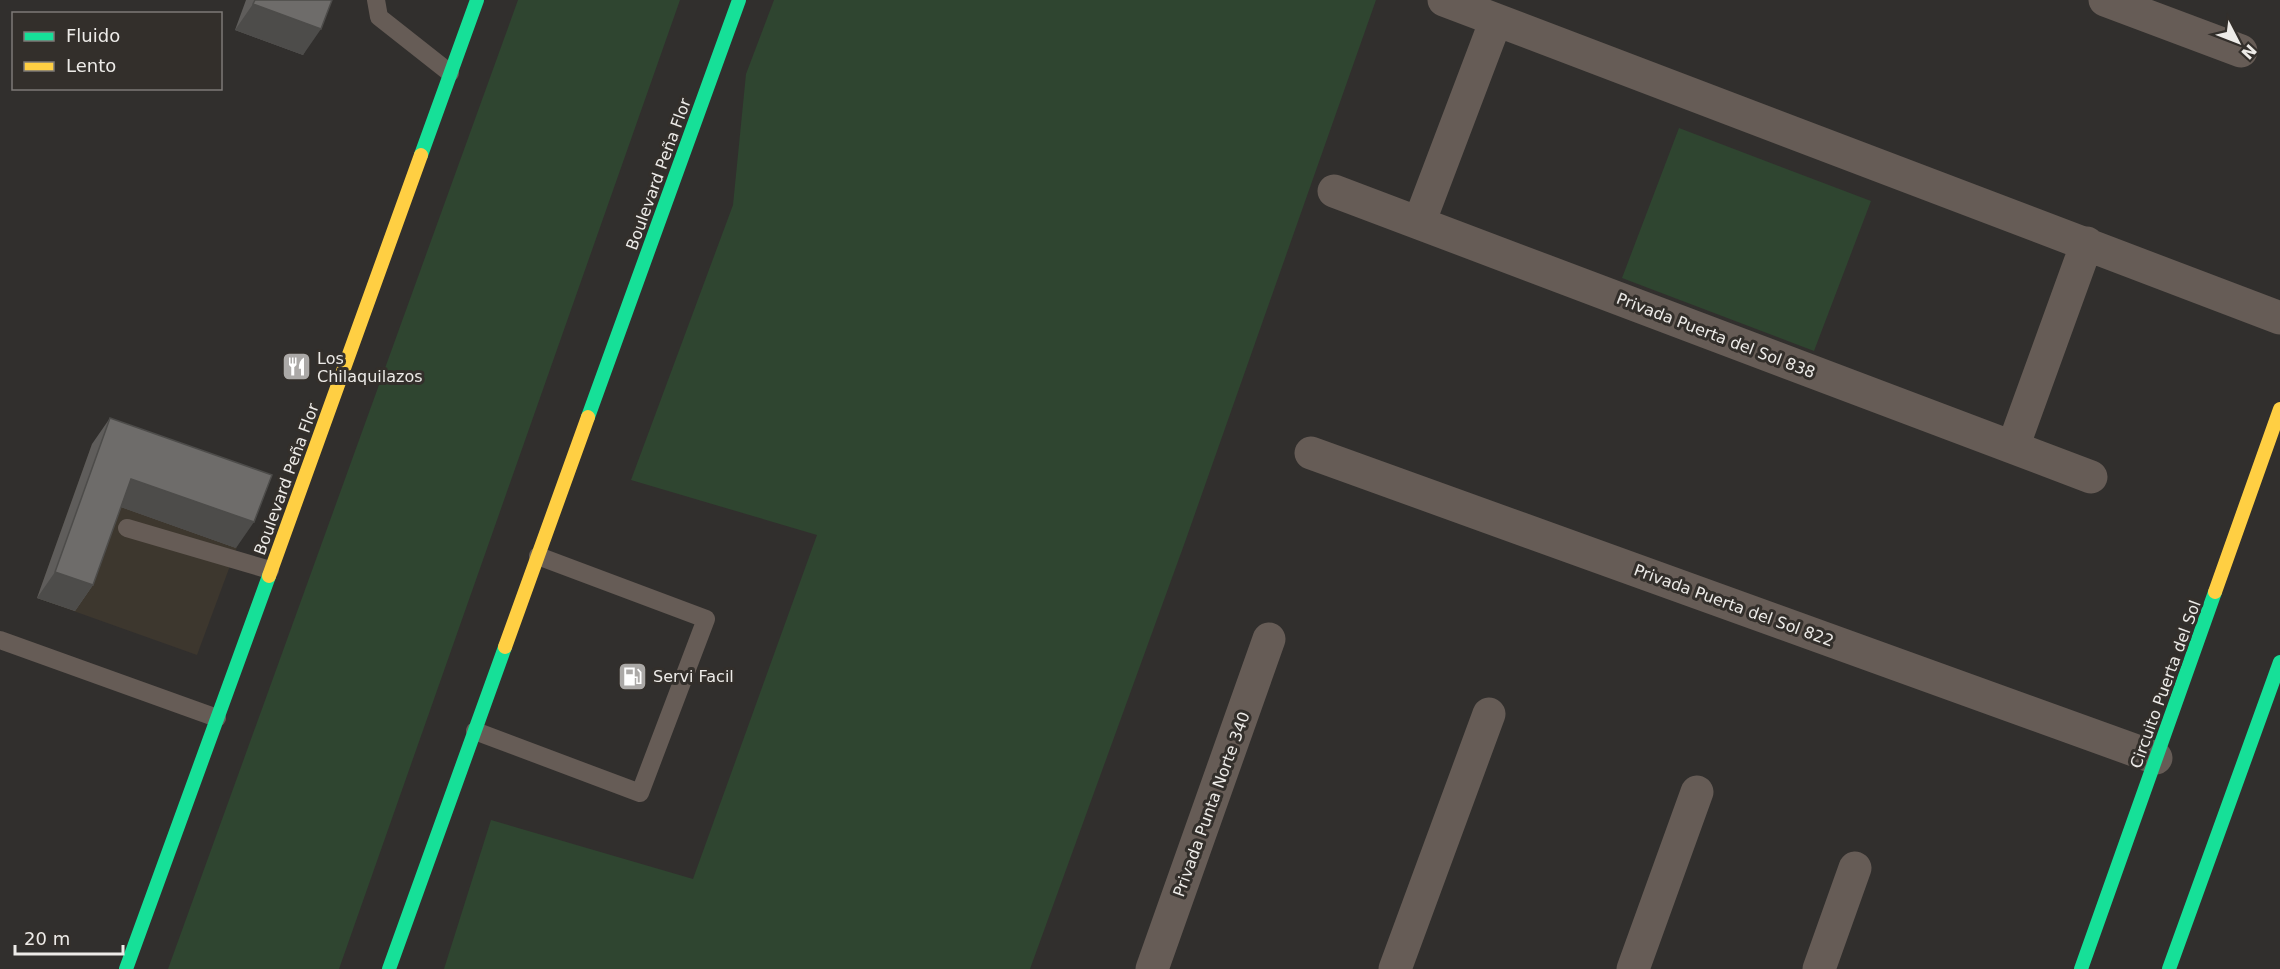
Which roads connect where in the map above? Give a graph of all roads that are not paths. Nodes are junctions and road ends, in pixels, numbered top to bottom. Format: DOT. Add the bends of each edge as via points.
graph roads {
  1 [pos="376,0"];
  2 [pos="477,0"];
  3 [pos="739,0"];
  4 [pos="1444,0"];
  5 [pos="2105,0"];
  6 [pos="2167,11"];
  7 [pos="1496,20"];
  8 [pos="2241,51"];
  9 [pos="450,73"];
  10 [pos="1334,191"];
  11 [pos="1419,224"];
  12 [pos="2087,243"];
  13 [pos="2280,318"];
  14 [pos="2280,409"];
  15 [pos="2013,447"];
  16 [pos="1311,453"];
  17 [pos="2091,477"];
  18 [pos="127,528"];
  19 [pos="538,556"];
  20 [pos="270,570"];
  21 [pos="1269,639"];
  22 [pos="0,640"];
  23 [pos="2280,662"];
  24 [pos="1489,714"];
  25 [pos="217,718"];
  26 [pos="475,731"];
  27 [pos="2156,758"];
  28 [pos="1698,792"];
  29 [pos="1855,868"];
  30 [pos="2087,967"];
  31 [pos="126,969"];
  32 [pos="388,969"];
  33 [pos="1152,969"];
  34 [pos="1395,969"];
  35 [pos="1634,969"];
  36 [pos="1819,969"];
  37 [pos="2169,969"];
  1 -- 9 [label="lane" via="379,17"];
  2 -- 9 [label="main road, Boulevard Peña Flor"];
  3 -- 19 [label="main road, Boulevard Peña Flor"];
  4 -- 7 [label="street"];
  5 -- 6 [label="street"];
  6 -- 8 [label="street"];
  7 -- 11 [label="street"];
  7 -- 12 [label="street"];
  9 -- 20 [label="main road, Boulevard Peña Flor"];
  10 -- 11 [label="street, Privada Puerta del Sol 838"];
  11 -- 15 [label="street, Privada Puerta del Sol 838"];
  12 -- 13 [label="street"];
  12 -- 15 [label="street"];
  14 -- 27 [label="main road, Circuito Puerta del Sol"];
  15 -- 17 [label="street, Privada Puerta del Sol 838"];
  16 -- 27 [label="street, Privada Puerta del Sol 822"];
  18 -- 20 [label="lane"];
  19 -- 26 [label="main road, Boulevard Peña Flor"];
  19 -- 26 [label="lane" via="706,620 640,793"];
  20 -- 25 [label="main road, Boulevard Peña Flor"];
  21 -- 33 [label="street, Privada Punta Norte 340"];
  22 -- 25 [label="lane"];
  23 -- 37 [label="main road"];
  24 -- 34 [label="street"];
  25 -- 31 [label="main road, Boulevard Peña Flor"];
  26 -- 32 [label="main road, Boulevard Peña Flor"];
  27 -- 30 [label="main road, Circuito Puerta del Sol"];
  28 -- 35 [label="street"];
  29 -- 36 [label="street"];
}
